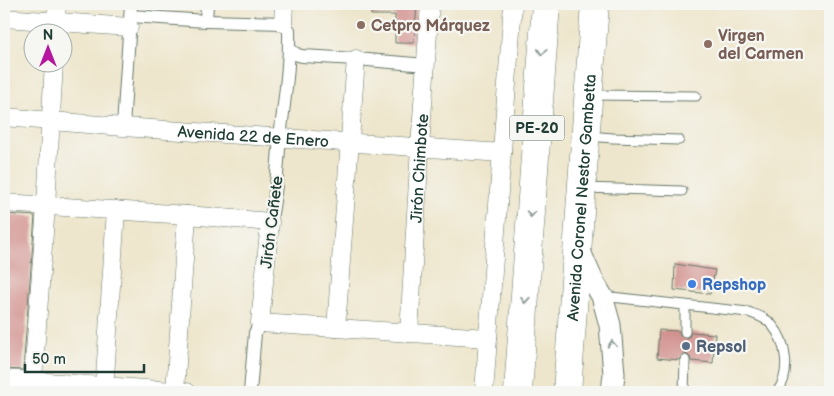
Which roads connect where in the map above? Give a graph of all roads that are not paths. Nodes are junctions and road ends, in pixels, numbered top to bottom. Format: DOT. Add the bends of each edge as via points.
graph roads {
  1 [pos="57,4"];
  2 [pos="208,4"];
  3 [pos="284,4"];
  4 [pos="430,4"];
  5 [pos="513,4"];
  6 [pos="546,4"];
  7 [pos="595,4"];
  8 [pos="131,16"];
  9 [pos="4,18"];
  10 [pos="206,21"];
  11 [pos="27,22"];
  12 [pos="56,22"];
  13 [pos="283,23"];
  14 [pos="72,25"];
  15 [pos="290,50"];
  16 [pos="356,59"];
  17 [pos="426,65"];
  18 [pos="53,72"];
  19 [pos="588,95"];
  20 [pos="696,96"];
  21 [pos="4,117"];
  22 [pos="50,120"];
  23 [pos="124,127"];
  24 [pos="585,136"];
  25 [pos="280,138"];
  26 [pos="679,140"];
  27 [pos="349,142"];
  28 [pos="420,147"];
  29 [pos="502,153"];
  30 [pos="582,188"];
  31 [pos="682,191"];
  32 [pos="4,203"];
  33 [pos="46,206"];
  34 [pos="116,210"];
  35 [pos="187,215"];
  36 [pos="270,222"];
  37 [pos="578,246"];
  38 [pos="602,296"];
  39 [pos="685,305"];
  40 [pos="260,323"];
  41 [pos="336,328"];
  42 [pos="685,332"];
  43 [pos="409,333"];
  44 [pos="488,338"];
  45 [pos="685,360"];
  46 [pos="4,379"];
  47 [pos="32,387"];
  48 [pos="104,389"];
  49 [pos="179,392"];
  50 [pos="250,392"];
  51 [pos="484,392"];
  52 [pos="518,392"];
  53 [pos="567,392"];
  54 [pos="612,392"];
  55 [pos="684,392"];
  56 [pos="778,392"];
  1 -- 12 [label="street"];
  2 -- 10 [label="street"];
  3 -- 13 [label="street"];
  4 -- 17 [label="street, Jirón Chimbote"];
  5 -- 29 [label="street"];
  6 -- 52 [label="highway, PE-20, one-way"];
  7 -- 19 [label="highway, Avenida Coronel Nestor Gambetta / PE-20"];
  8 -- 10 [label="street"];
  8 -- 14 [label="street"];
  8 -- 23 [label="street"];
  9 -- 11 [label="street"];
  10 -- 13 [label="street"];
  13 -- 15 [label="street, Jirón Cañete" via="289,30"];
  15 -- 16 [label="street" via="302,56"];
  15 -- 25 [label="street, Jirón Cañete"];
  16 -- 17 [label="street"];
  16 -- 27 [label="street"];
  17 -- 28 [label="street, Jirón Chimbote"];
  18 -- 22 [label="street"];
  19 -- 20 [label="lane"];
  19 -- 24 [label="highway, Avenida Coronel Nestor Gambetta / PE-20"];
  21 -- 22 [label="street, Avenida 22 de Enero"];
  22 -- 23 [label="street, Avenida 22 de Enero"];
  22 -- 33 [label="street"];
  23 -- 25 [label="street, Avenida 22 de Enero"];
  24 -- 26 [label="lane"];
  24 -- 30 [label="highway, Avenida Coronel Nestor Gambetta / PE-20"];
  25 -- 27 [label="street, Avenida 22 de Enero"];
  25 -- 36 [label="street, Jirón Cañete"];
  27 -- 28 [label="street, Avenida 22 de Enero"];
  27 -- 41 [label="street"];
  28 -- 29 [label="street, Avenida 22 de Enero"];
  28 -- 43 [label="street, Jirón Chimbote"];
  29 -- 44 [label="street"];
  30 -- 31 [label="lane"];
  30 -- 37 [label="highway, Avenida Coronel Nestor Gambetta / PE-20"];
  32 -- 33 [label="street"];
  33 -- 34 [label="street"];
  33 -- 47 [label="street"];
  34 -- 35 [label="street"];
  34 -- 48 [label="street"];
  35 -- 36 [label="street"];
  35 -- 49 [label="street"];
  36 -- 40 [label="street, Jirón Cañete"];
  37 -- 38 [label="street"];
  37 -- 53 [label="highway, Avenida Coronel Nestor Gambetta / PE-20"];
  38 -- 39 [label="lane"];
  54 -- 38 [label="street, one-way" via="614,374 610,325"];
  39 -- 42 [label="lane"];
  39 -- 56 [label="lane" via="748,312 772,324 779,335 786,360 786,374"];
  40 -- 41 [label="street"];
  40 -- 50 [label="street, Jirón Cañete" via="255,333"];
  41 -- 43 [label="street"];
  43 -- 44 [label="street"];
  44 -- 51 [label="street"];
  45 -- 55 [label="lane"];
  46 -- 47 [label="street"];
  47 -- 48 [label="street"];
  48 -- 49 [label="street"];
}
